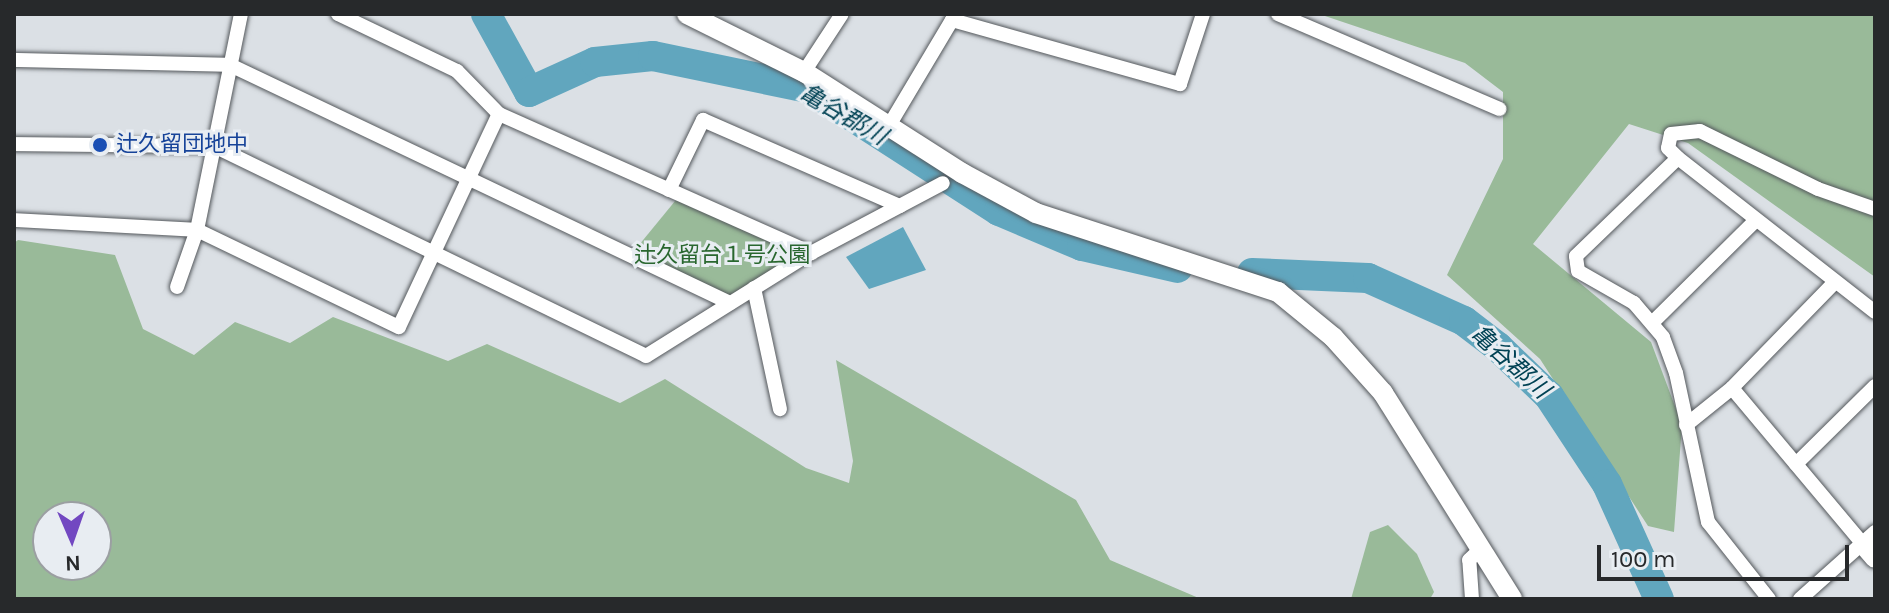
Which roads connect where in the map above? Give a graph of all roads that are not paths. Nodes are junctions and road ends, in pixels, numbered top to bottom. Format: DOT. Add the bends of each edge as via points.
graph roads {
  1 [pos="241,14"];
  2 [pos="338,14"];
  3 [pos="687,14"];
  4 [pos="842,14"];
  5 [pos="1203,14"];
  6 [pos="1278,14"];
  7 [pos="954,17"];
  8 [pos="14,60"];
  9 [pos="230,65"];
  10 [pos="804,72"];
  11 [pos="1500,109"];
  12 [pos="499,114"];
  13 [pos="890,124"];
  14 [pos="14,144"];
  15 [pos="214,146"];
  16 [pos="1678,158"];
  17 [pos="962,173"];
  18 [pos="469,179"];
  19 [pos="943,183"];
  20 [pos="669,190"];
  21 [pos="900,206"];
  22 [pos="1875,209"];
  23 [pos="14,220"];
  24 [pos="1756,220"];
  25 [pos="197,230"];
  26 [pos="435,250"];
  27 [pos="811,253"];
  28 [pos="1834,283"];
  29 [pos="177,287"];
  30 [pos="754,288"];
  31 [pos="730,303"];
  32 [pos="1875,312"];
  33 [pos="1653,322"];
  34 [pos="1875,386"];
  35 [pos="1732,388"];
  36 [pos="780,409"];
  37 [pos="1686,425"];
  38 [pos="1796,464"];
  39 [pos="1871,545"];
  40 [pos="1482,548"];
  41 [pos="1472,599"];
  42 [pos="1512,599"];
  43 [pos="1769,599"];
  44 [pos="1800,599"];
  1 -- 9 [label="street"];
  2 -- 12 [label="street" via="457,71"];
  3 -- 10 [label="street"];
  4 -- 10 [label="street"];
  5 -- 7 [label="street" via="1180,84"];
  6 -- 11 [label="street"];
  7 -- 13 [label="street"];
  8 -- 9 [label="street"];
  9 -- 15 [label="street"];
  9 -- 18 [label="street"];
  10 -- 13 [label="street"];
  12 -- 18 [label="street"];
  12 -- 20 [label="street"];
  13 -- 17 [label="street"];
  14 -- 15 [label="street"];
  15 -- 25 [label="street"];
  15 -- 26 [label="street"];
  16 -- 22 [label="street" via="1668,148 1671,134 1700,131 1806,183"];
  16 -- 24 [label="street"];
  16 -- 33 [label="street" via="1576,256 1578,271 1622,294"];
  17 -- 19 [label="street"];
  17 -- 40 [label="street" via="1069,226 1249,279 1308,314 1383,393"];
  18 -- 26 [label="street"];
  18 -- 31 [label="street"];
  19 -- 21 [label="street"];
  20 -- 21 [label="street" via="703,120"];
  20 -- 27 [label="street"];
  21 -- 27 [label="street"];
  23 -- 25 [label="street"];
  24 -- 28 [label="street"];
  24 -- 33 [label="street"];
  25 -- 26 [label="street" via="399,327"];
  25 -- 29 [label="street"];
  26 -- 31 [label="street" via="646,356"];
  27 -- 30 [label="street"];
  28 -- 32 [label="street"];
  28 -- 35 [label="street"];
  30 -- 31 [label="street"];
  30 -- 36 [label="street"];
  33 -- 37 [label="street" via="1670,352"];
  34 -- 38 [label="street"];
  35 -- 37 [label="street"];
  35 -- 38 [label="street"];
  37 -- 43 [label="street" via="1708,522"];
  38 -- 39 [label="street"];
  39 -- 44 [label="street"];
  40 -- 41 [label="street" via="1469,560"];
  40 -- 42 [label="street"];
}
